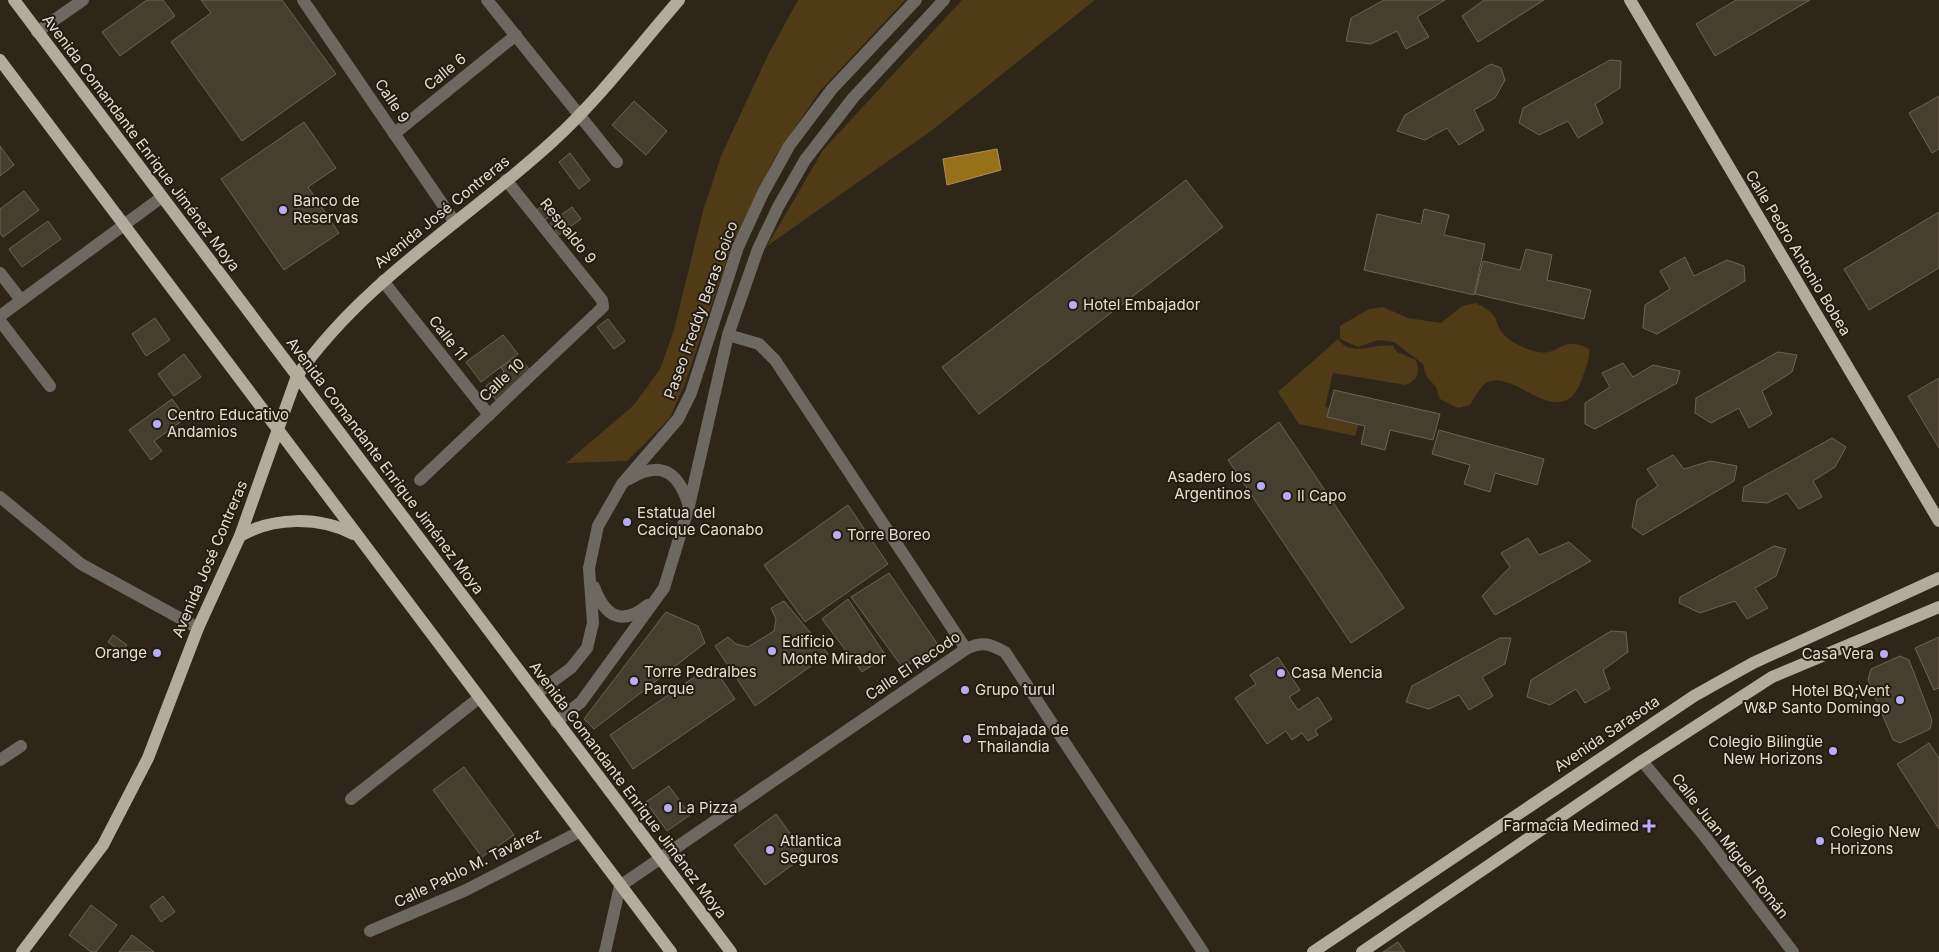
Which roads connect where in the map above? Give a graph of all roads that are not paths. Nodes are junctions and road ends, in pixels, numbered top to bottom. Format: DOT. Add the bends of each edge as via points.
graph roads {
  1 [pos="14,0"];
  2 [pos="83,0"];
  3 [pos="303,0"];
  4 [pos="487,0"];
  5 [pos="679,0"];
  6 [pos="916,0"];
  7 [pos="944,0"];
  8 [pos="1630,0"];
  9 [pos="37,32"];
  10 [pos="516,35"];
  11 [pos="0,60"];
  12 [pos="579,115"];
  13 [pos="394,134"];
  14 [pos="617,162"];
  15 [pos="506,180"];
  16 [pos="162,197"];
  17 [pos="454,221"];
  18 [pos="124,225"];
  19 [pos="0,273"];
  20 [pos="382,281"];
  21 [pos="21,300"];
  22 [pos="603,303"];
  23 [pos="0,316"];
  24 [pos="0,321"];
  25 [pos="728,335"];
  26 [pos="297,376"];
  27 [pos="50,386"];
  28 [pos="489,415"];
  29 [pos="278,430"];
  30 [pos="420,480"];
  31 [pos="622,484"];
  32 [pos="0,497"];
  33 [pos="690,506"];
  34 [pos="1939,520"];
  35 [pos="240,536"];
  36 [pos="358,536"];
  37 [pos="589,568"];
  38 [pos="1939,578"];
  39 [pos="664,588"];
  40 [pos="1939,606"];
  41 [pos="198,628"];
  42 [pos="966,649"];
  43 [pos="536,694"];
  44 [pos="479,698"];
  45 [pos="556,722"];
  46 [pos="21,746"];
  47 [pos="0,760"];
  48 [pos="1642,761"];
  49 [pos="351,799"];
  50 [pos="579,832"];
  51 [pos="660,858"];
  52 [pos="620,886"];
  53 [pos="370,931"];
  54 [pos="22,952"];
  55 [pos="605,952"];
  56 [pos="671,952"];
  57 [pos="730,952"];
  58 [pos="1203,952"];
  59 [pos="1313,952"];
  60 [pos="1362,952"];
  61 [pos="1792,952"];
  1 -- 9 [label="main road, Avenida Comandante Enrique Jiménez Moya"];
  2 -- 9 [label="street"];
  3 -- 13 [label="street, Calle 9"];
  4 -- 10 [label="street"];
  5 -- 12 [label="main road, Avenida José Contreras"];
  6 -- 31 [label="street, Paseo Freddy Beras Goico" via="832,89 789,146 763,192 738,248 691,393 678,419"];
  7 -- 25 [label="street" via="853,98 805,160 758,249"];
  8 -- 34 [label="main road, Calle Pedro Antonio Bobea"];
  9 -- 16 [label="main road, Avenida Comandante Enrique Jiménez Moya"];
  10 -- 12 [label="street"];
  10 -- 13 [label="street, Calle 6"];
  11 -- 18 [label="main road"];
  12 -- 14 [label="street"];
  12 -- 15 [label="main road, Avenida José Contreras"];
  13 -- 17 [label="street, Calle 9"];
  15 -- 17 [label="main road, Avenida José Contreras"];
  15 -- 22 [label="street, Respaldo 9"];
  16 -- 18 [label="street"];
  16 -- 26 [label="main road, Avenida Comandante Enrique Jiménez Moya"];
  17 -- 20 [label="main road, Avenida José Contreras"];
  18 -- 21 [label="street"];
  18 -- 29 [label="main road"];
  19 -- 21 [label="street"];
  20 -- 26 [label="main road, Avenida José Contreras" via="311,356"];
  20 -- 28 [label="street, Calle 11"];
  21 -- 23 [label="street"];
  22 -- 28 [label="street, Calle 10" via="603,307"];
  24 -- 27 [label="street"];
  25 -- 33 [label="street"];
  25 -- 42 [label="street" via="760,344 775,360"];
  26 -- 29 [label="main road, Avenida José Contreras"];
  26 -- 43 [label="main road, Avenida Comandante Enrique Jiménez Moya"];
  28 -- 30 [label="street, Calle 10"];
  29 -- 35 [label="main road, Avenida José Contreras"];
  29 -- 36 [label="main road"];
  31 -- 33 [label="street" via="643,472 662,470 678,479"];
  31 -- 37 [label="street, Paseo Freddy Beras Goico" via="598,526"];
  32 -- 41 [label="street" via="81,564"];
  33 -- 39 [label="street"];
  35 -- 36 [label="main road" via="256,527 301,521 339,526"];
  35 -- 41 [label="main road, Avenida José Contreras"];
  36 -- 44 [label="main road"];
  37 -- 39 [label="street" via="602,606 615,615 635,614"];
  37 -- 43 [label="street, Paseo Freddy Beras Goico" via="593,623 588,648 571,668"];
  38 -- 59 [label="main road, Avenida Sarasota" via="1753,663 1694,696"];
  39 -- 45 [label="street" via="581,702"];
  40 -- 48 [label="main road" via="1772,677"];
  41 -- 54 [label="main road, Avenida José Contreras" via="148,758 103,845"];
  42 -- 51 [label="street, Calle El Recodo"];
  42 -- 58 [label="street, Calle El Recodo" via="978,643 989,643 1006,652"];
  43 -- 45 [label="main road, Avenida Comandante Enrique Jiménez Moya"];
  44 -- 49 [label="street"];
  44 -- 50 [label="main road"];
  45 -- 51 [label="main road, Avenida Comandante Enrique Jiménez Moya"];
  46 -- 47 [label="street"];
  48 -- 60 [label="main road"];
  48 -- 61 [label="street, Calle Juan Miguel Román" via="1706,838"];
  50 -- 52 [label="main road"];
  50 -- 53 [label="street, Calle Pablo M. Tavárez" via="464,891"];
  51 -- 52 [label="street, Calle El Recodo"];
  51 -- 57 [label="main road, Avenida Comandante Enrique Jiménez Moya"];
  52 -- 55 [label="street"];
  52 -- 56 [label="main road"];
}
